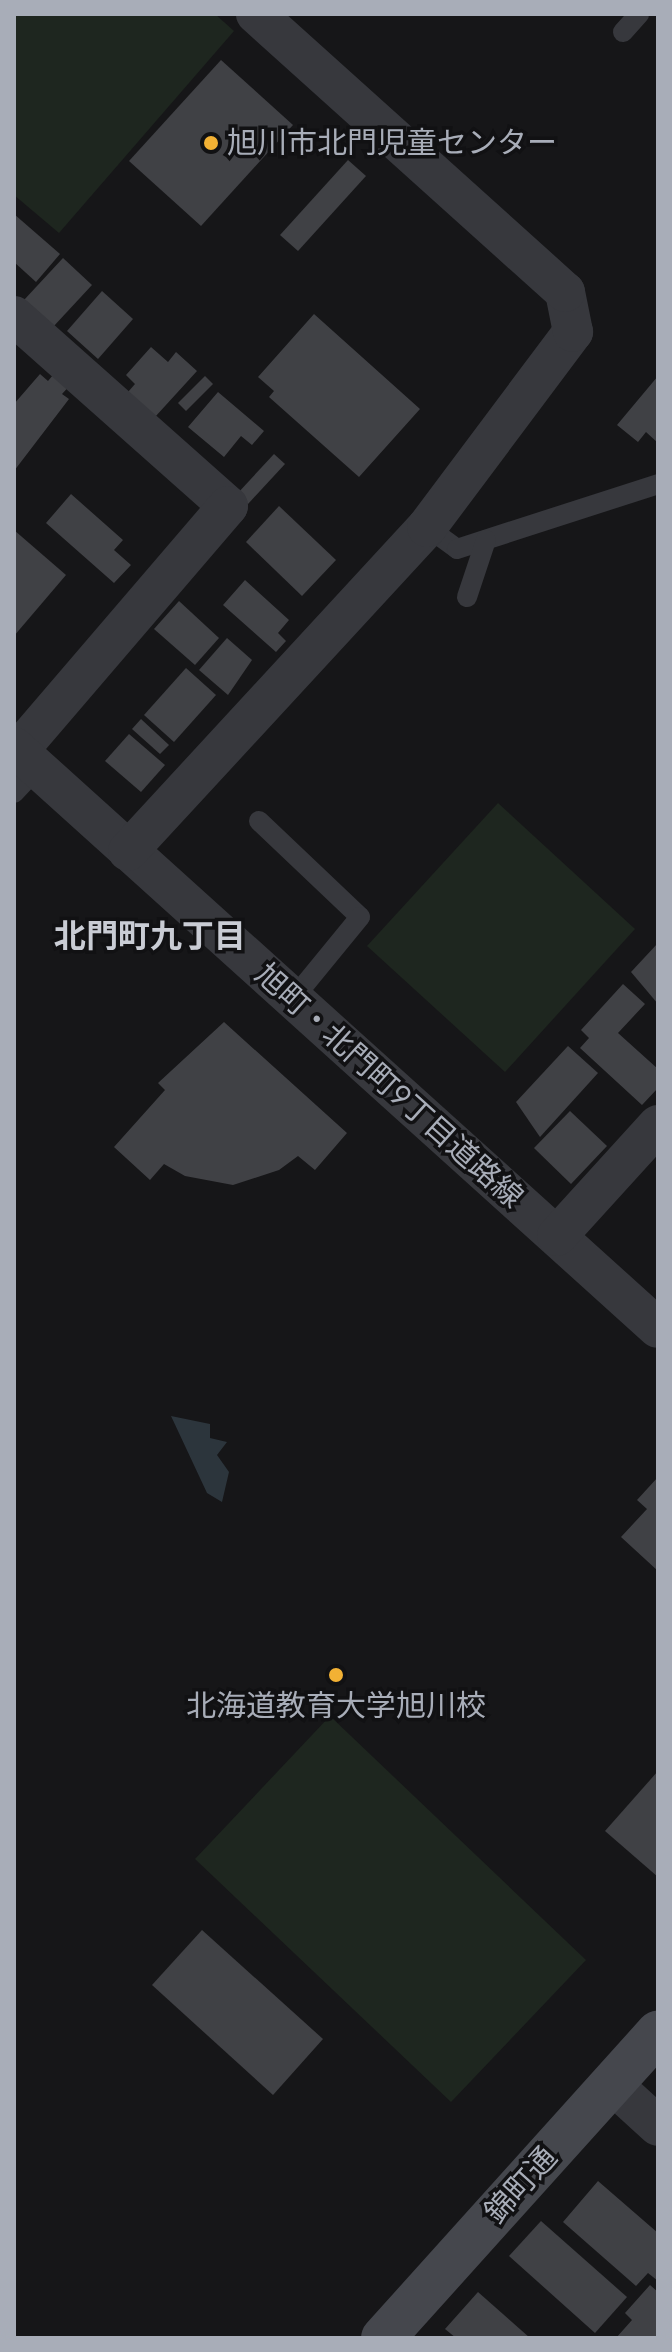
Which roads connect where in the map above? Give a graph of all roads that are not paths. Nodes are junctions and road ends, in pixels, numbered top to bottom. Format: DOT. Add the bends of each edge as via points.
graph roads {
  1 [pos="256,14"];
  2 [pos="639,14"];
  3 [pos="623,32"];
  4 [pos="21,337"];
  5 [pos="658,484"];
  6 [pos="427,527"];
  7 [pos="486,540"];
  8 [pos="467,597"];
  9 [pos="21,765"];
  10 [pos="259,821"];
  11 [pos="128,851"];
  12 [pos="293,999"];
  13 [pos="658,1125"];
  14 [pos="557,1236"];
  15 [pos="658,1328"];
  16 [pos="658,2033"];
  17 [pos="612,2084"];
  18 [pos="658,2126"];
  19 [pos="383,2338"];
  1 -- 6 [label="street" via="565,292 573,332"];
  2 -- 3 [label="lane"];
  4 -- 9 [label="street" via="228,506"];
  5 -- 7 [label="lane"];
  6 -- 7 [label="lane" via="457,549"];
  6 -- 11 [label="street"];
  7 -- 8 [label="lane"];
  9 -- 11 [label="street, 旭町・北門町9丁目道路線"];
  10 -- 12 [label="lane" via="360,917"];
  11 -- 12 [label="street, 旭町・北門町9丁目道路線"];
  12 -- 14 [label="street, 旭町・北門町9丁目道路線"];
  13 -- 14 [label="street"];
  14 -- 15 [label="street, 旭町・北門町9丁目道路線"];
  16 -- 17 [label="street, 錦町通"];
  17 -- 18 [label="street"];
  17 -- 19 [label="street, 錦町通"];
}
